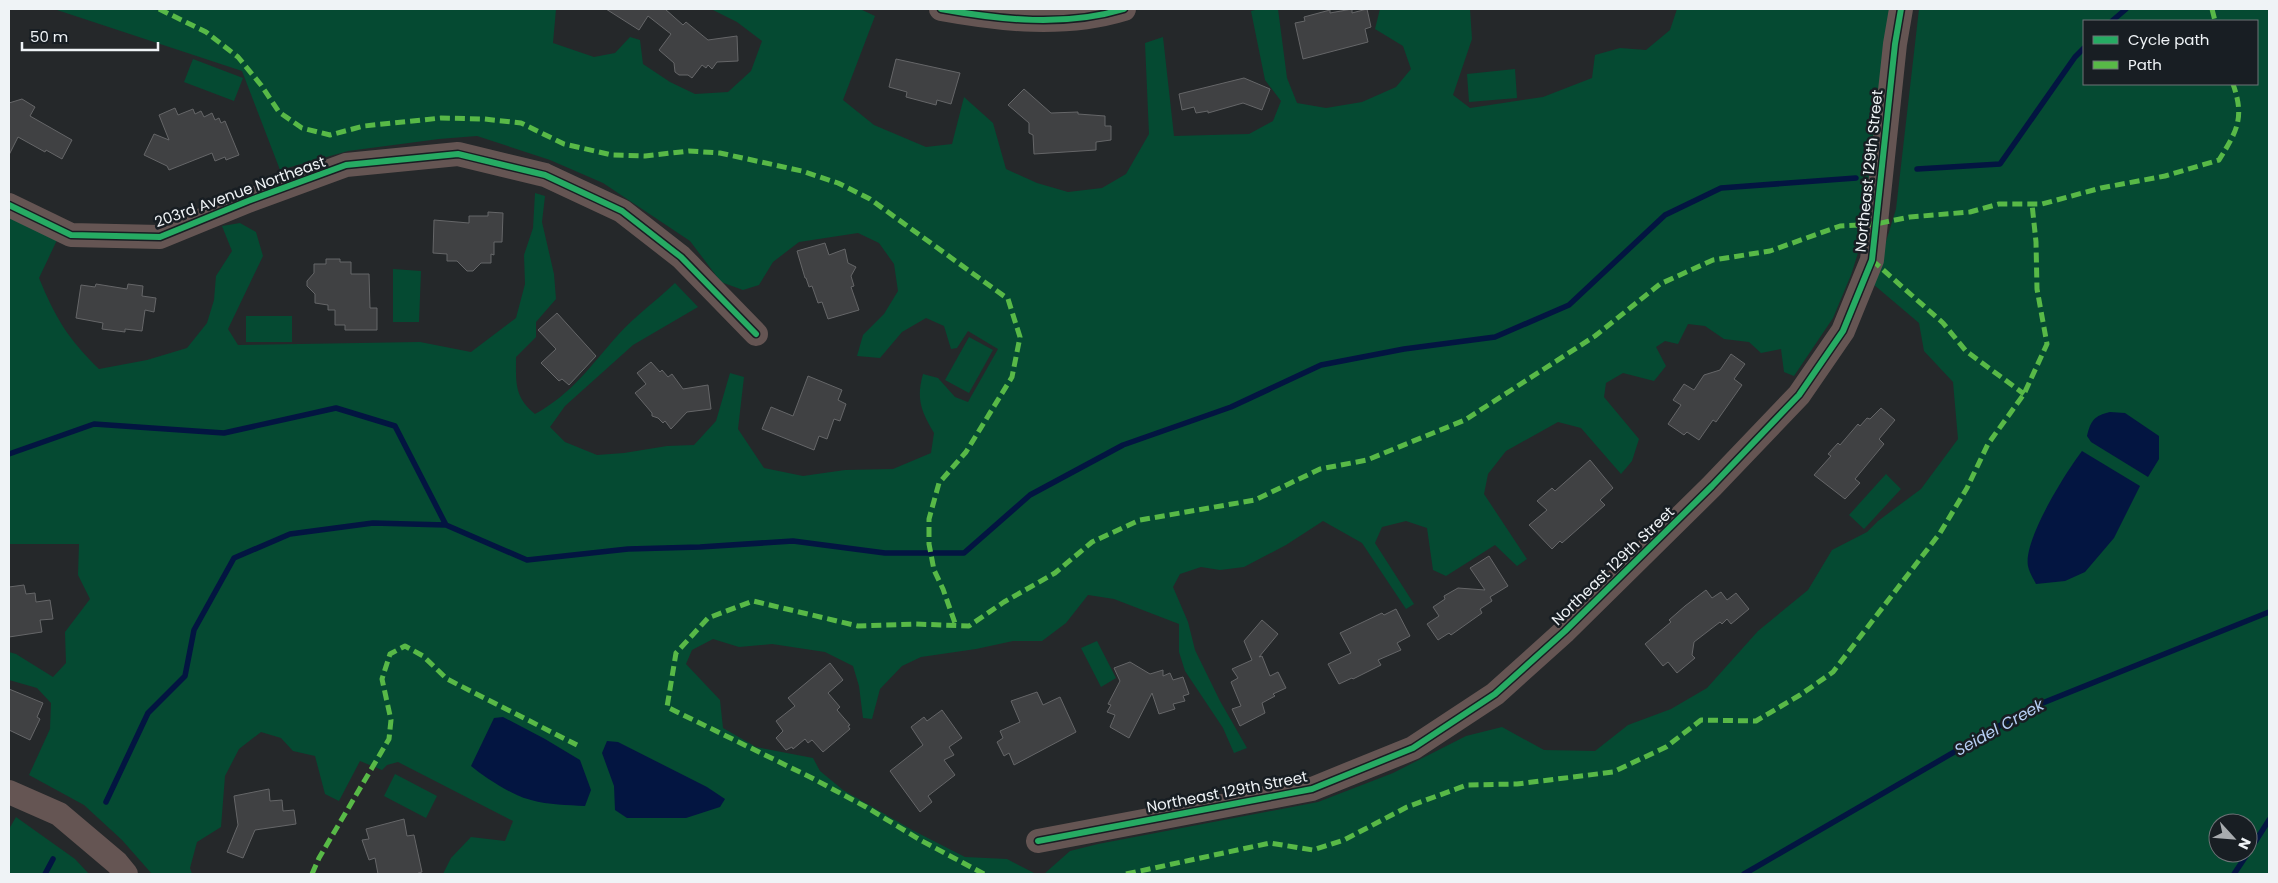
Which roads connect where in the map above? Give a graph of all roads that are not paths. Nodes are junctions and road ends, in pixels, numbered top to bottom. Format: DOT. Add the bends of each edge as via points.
graph roads {
  1 [pos="941,9"];
  2 [pos="1124,9"];
  3 [pos="1902,9"];
  4 [pos="9,205"];
  5 [pos="756,334"];
  6 [pos="9,792"];
  7 [pos="1038,841"];
  8 [pos="126,874"];
  1 -- 2 [label="street" via="987,18 1031,21 1109,14"];
  3 -- 7 [label="street, Northeast 129th Street" via="1895,44 1872,260 1843,331 1792,402 1566,631 1495,694 1413,748 1312,789"];
  4 -- 5 [label="street, 203rd Avenue Northeast" via="71,235 160,237 346,166 458,154 545,175 622,211 681,257"];
  6 -- 8 [label="street" via="59,814"];
}
